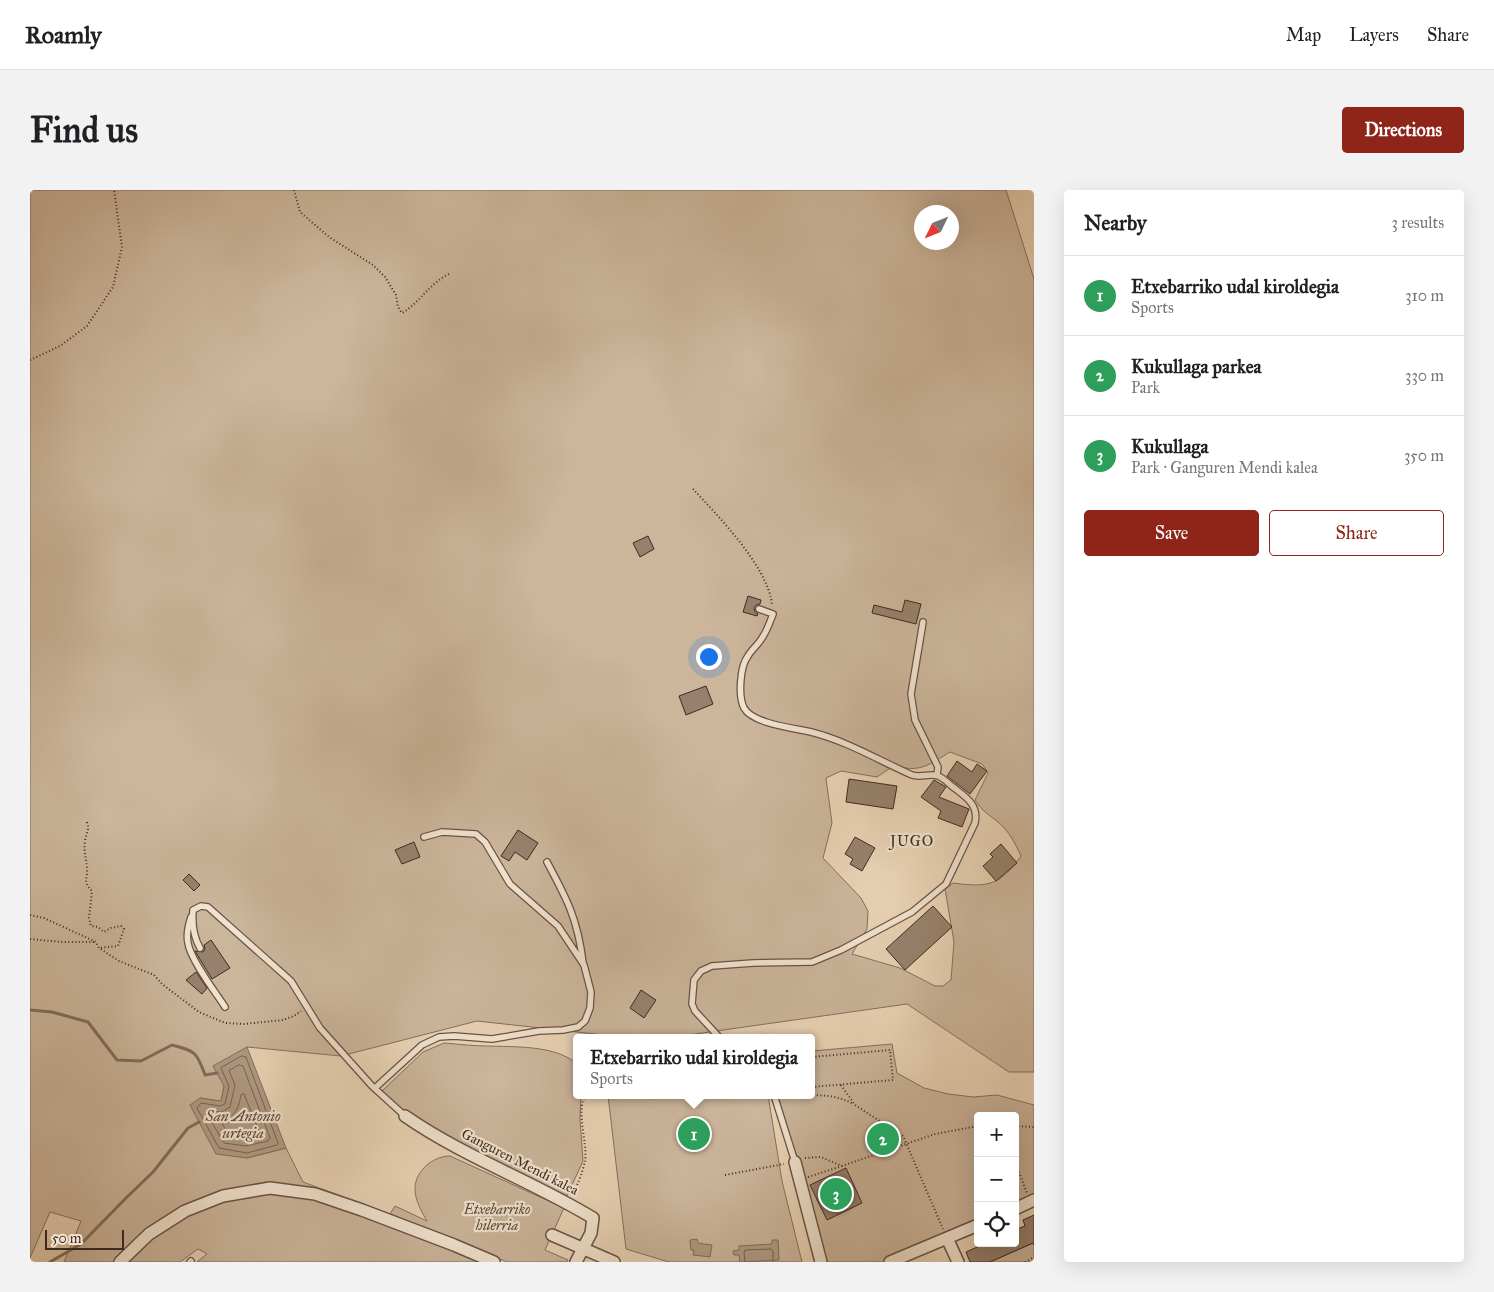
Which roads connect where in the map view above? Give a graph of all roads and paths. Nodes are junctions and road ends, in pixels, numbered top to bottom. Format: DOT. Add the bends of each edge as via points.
graph roads {
  1 [pos="114,190"];
  2 [pos="294,190"];
  3 [pos="451,273"];
  4 [pos="30,360"];
  5 [pos="693,489"];
  6 [pos="759,609"];
  7 [pos="773,614"];
  8 [pos="923,622"];
  9 [pos="936,775"];
  10 [pos="87,822"];
  11 [pos="424,837"];
  12 [pos="547,862"];
  13 [pos="193,910"];
  14 [pos="30,914"];
  15 [pos="30,939"];
  16 [pos="96,942"];
  17 [pos="99,948"];
  18 [pos="200,948"];
  19 [pos="584,965"];
  20 [pos="226,1007"];
  21 [pos="294,1016"];
  22 [pos="716,1034"];
  23 [pos="815,1057"];
  24 [pos="841,1085"];
  25 [pos="375,1088"];
  26 [pos="815,1088"];
  27 [pos="815,1096"];
  28 [pos="583,1099"];
  29 [pos="775,1099"];
  30 [pos="855,1105"];
  31 [pos="405,1116"];
  32 [pos="1019,1126"];
  33 [pos="974,1127"];
  34 [pos="1034,1127"];
  35 [pos="907,1144"];
  36 [pos="795,1162"];
  37 [pos="842,1166"];
  38 [pos="1019,1171"];
  39 [pos="725,1175"];
  40 [pos="800,1180"];
  41 [pos="1030,1196"];
  42 [pos="566,1202"];
  43 [pos="1019,1205"];
  44 [pos="942,1227"];
  45 [pos="974,1227"];
  46 [pos="552,1235"];
  47 [pos="947,1238"];
  48 [pos="584,1249"];
  49 [pos="1034,1258"];
  50 [pos="120,1262"];
  51 [pos="494,1262"];
  52 [pos="576,1262"];
  53 [pos="614,1262"];
  54 [pos="821,1262"];
  55 [pos="890,1262"];
  56 [pos="958,1262"];
  57 [pos="1025,1262"];
  1 -- 4 [label="path" via="122,247 113,287 87,326 60,346"];
  2 -- 3 [label="path" via="300,212 385,277 402,313 435,282"];
  5 -- 7 [label="path" via="747,552 771,596"];
  6 -- 7 [label="lane"];
  7 -- 9 [label="lane" via="763,638 747,657 742,669 742,700 748,712 763,721 813,732 858,748 914,776"];
  8 -- 9 [label="lane" via="911,694 915,720 938,767"];
  9 -- 22 [label="lane" via="965,796 977,816 946,884 912,912 812,962 712,966 701,971 694,980 692,1004"];
  10 -- 17 [label="path" via="89,828 84,856 86,885 92,890 91,926 104,932 121,926 124,929 118,946"];
  11 -- 19 [label="lane" via="442,832 476,834 485,842 510,884 558,926"];
  12 -- 19 [label="lane" via="577,924"];
  13 -- 18 [label="lane" via="194,932"];
  13 -- 20 [label="lane" via="187,927 188,946"];
  13 -- 25 [label="lane" via="208,907 291,981 320,1028"];
  14 -- 16 [label="path"];
  15 -- 16 [label="path"];
  16 -- 17 [label="path"];
  17 -- 21 [label="path" via="119,961 154,975 199,1012 225,1022 244,1024"];
  19 -- 25 [label="lane" via="591,992 590,1008 585,1022 578,1027 492,1039 439,1037 422,1045"];
  23 -- 24 [label="path" via="890,1050 893,1080"];
  24 -- 26 [label="path"];
  24 -- 30 [label="path"];
  25 -- 31 [label="lane"];
  27 -- 30 [label="path" via="830,1095"];
  28 -- 42 [label="path" via="585,1160 575,1190"];
  29 -- 36 [label="lane"];
  30 -- 35 [label="path" via="903,1136"];
  31 -- 42 [label="street, Ganguren Mendi kalea" via="429,1133"];
  32 -- 34 [label="path"];
  33 -- 35 [label="path" via="935,1134"];
  35 -- 37 [label="path"];
  35 -- 44 [label="path"];
  36 -- 37 [label="path" via="821,1157"];
  36 -- 39 [label="path"];
  36 -- 40 [label="street"];
  37 -- 40 [label="path"];
  38 -- 41 [label="path"];
  40 -- 54 [label="street"];
  41 -- 43 [label="street"];
  42 -- 48 [label="street, Ganguren Mendi kalea" via="593,1218"];
  45 -- 47 [label="street"];
  46 -- 48 [label="street"];
  47 -- 55 [label="street"];
  47 -- 56 [label="street"];
  48 -- 52 [label="street"];
  48 -- 53 [label="street"];
  49 -- 57 [label="path"];
  50 -- 51 [label="street" via="149,1234 185,1211 223,1196 270,1188 315,1194"];
}
